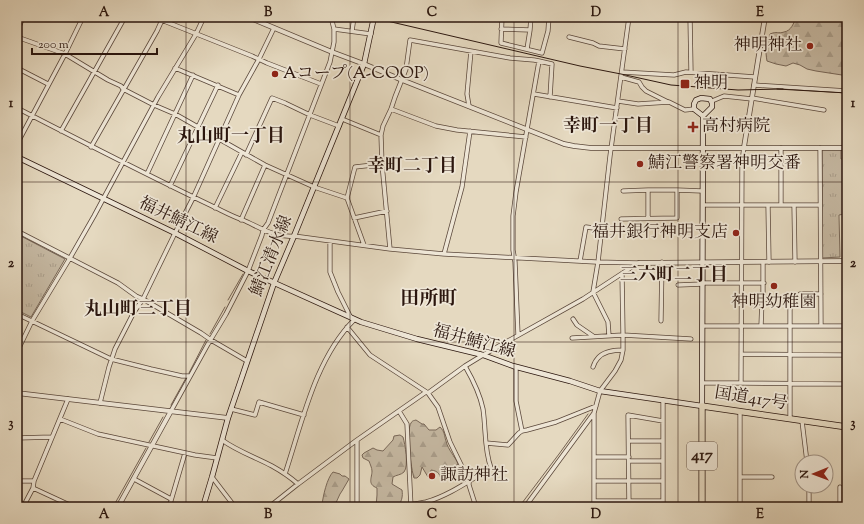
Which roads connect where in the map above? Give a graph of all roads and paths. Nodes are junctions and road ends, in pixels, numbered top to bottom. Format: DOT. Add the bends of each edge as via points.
graph roads {
  1 [pos="24,17"];
  2 [pos="82,17"];
  3 [pos="125,17"];
  4 [pos="154,17"];
  5 [pos="204,17"];
  6 [pos="248,17"];
  7 [pos="331,17"];
  8 [pos="354,17"];
  9 [pos="374,17"];
  10 [pos="502,17"];
  11 [pos="531,17"];
  12 [pos="549,17"];
  13 [pos="630,17"];
  14 [pos="690,17"];
  15 [pos="765,17"];
  16 [pos="162,20"];
  17 [pos="274,28"];
  18 [pos="334,29"];
  19 [pos="501,29"];
  20 [pos="530,30"];
  21 [pos="17,32"];
  22 [pos="352,32"];
  23 [pos="196,34"];
  24 [pos="371,34"];
  25 [pos="17,37"];
  26 [pos="569,37"];
  27 [pos="527,49"];
  28 [pos="624,49"];
  29 [pos="471,51"];
  30 [pos="332,52"];
  31 [pos="65,54"];
  32 [pos="259,59"];
  33 [pos="539,62"];
  34 [pos="364,64"];
  35 [pos="17,68"];
  36 [pos="175,68"];
  37 [pos="94,71"];
  38 [pos="622,72"];
  39 [pos="691,72"];
  40 [pos="193,75"];
  41 [pos="621,77"];
  42 [pos="755,77"];
  43 [pos="402,80"];
  44 [pos="48,84"];
  45 [pos="322,84"];
  46 [pos="218,85"];
  47 [pos="754,85"];
  48 [pos="123,89"];
  49 [pos="847,91"];
  50 [pos="534,94"];
  51 [pos="239,95"];
  52 [pos="550,97"];
  53 [pos="752,98"];
  54 [pos="712,100"];
  55 [pos="618,101"];
  56 [pos="669,102"];
  57 [pos="154,105"];
  58 [pos="469,106"];
  59 [pos="17,108"];
  60 [pos="617,108"];
  61 [pos="391,109"];
  62 [pos="694,109"];
  63 [pos="824,110"];
  64 [pos="175,114"];
  65 [pos="310,115"];
  66 [pos="32,116"];
  67 [pos="702,116"];
  68 [pos="342,119"];
  69 [pos="339,126"];
  70 [pos="198,127"];
  71 [pos="527,129"];
  72 [pos="470,131"];
  73 [pos="61,132"];
  74 [pos="381,135"];
  75 [pos="526,137"];
  76 [pos="219,139"];
  77 [pos="17,144"];
  78 [pos="847,144"];
  79 [pos="91,147"];
  80 [pos="744,147"];
  81 [pos="611,148"];
  82 [pos="702,148"];
  83 [pos="781,148"];
  84 [pos="820,148"];
  85 [pos="842,148"];
  86 [pos="847,148"];
  87 [pos="244,153"];
  88 [pos="17,157"];
  89 [pos="123,162"];
  90 [pos="382,164"];
  91 [pos="265,165"];
  92 [pos="147,174"];
  93 [pos="286,175"];
  94 [pos="170,186"];
  95 [pos="314,186"];
  96 [pos="648,190"];
  97 [pos="677,190"];
  98 [pos="702,190"];
  99 [pos="623,191"];
  100 [pos="193,198"];
  101 [pos="347,198"];
  102 [pos="103,199"];
  103 [pos="742,204"];
  104 [pos="781,204"];
  105 [pos="703,205"];
  106 [pos="768,205"];
  107 [pos="794,205"];
  108 [pos="820,205"];
  109 [pos="215,208"];
  110 [pos="387,211"];
  111 [pos="354,218"];
  112 [pos="648,218"];
  113 [pos="621,219"];
  114 [pos="241,220"];
  115 [pos="601,229"];
  116 [pos="263,230"];
  117 [pos="17,231"];
  118 [pos="176,234"];
  119 [pos="294,236"];
  120 [pos="330,241"];
  121 [pos="364,245"];
  122 [pos="390,249"];
  123 [pos="444,254"];
  124 [pos="514,257"];
  125 [pos="70,258"];
  126 [pos="580,261"];
  127 [pos="847,261"];
  128 [pos="598,262"];
  129 [pos="662,262"];
  130 [pos="703,262"];
  131 [pos="742,262"];
  132 [pos="764,262"];
  133 [pos="769,262"];
  134 [pos="794,262"];
  135 [pos="820,262"];
  136 [pos="639,263"];
  137 [pos="248,271"];
  138 [pos="622,274"];
  139 [pos="274,283"];
  140 [pos="742,283"];
  141 [pos="764,283"];
  142 [pos="678,284"];
  143 [pos="703,284"];
  144 [pos="593,292"];
  145 [pos="821,294"];
  146 [pos="143,299"];
  147 [pos="763,299"];
  148 [pos="790,300"];
  149 [pos="17,314"];
  150 [pos="353,319"];
  151 [pos="573,319"];
  152 [pos="32,321"];
  153 [pos="661,321"];
  154 [pos="703,326"];
  155 [pos="741,326"];
  156 [pos="761,326"];
  157 [pos="790,326"];
  158 [pos="821,326"];
  159 [pos="847,326"];
  160 [pos="347,327"];
  161 [pos="518,335"];
  162 [pos="623,335"];
  163 [pos="609,336"];
  164 [pos="594,337"];
  165 [pos="572,338"];
  166 [pos="691,339"];
  167 [pos="211,340"];
  168 [pos="623,350"];
  169 [pos="17,352"];
  170 [pos="742,354"];
  171 [pos="790,354"];
  172 [pos="483,355"];
  173 [pos="847,355"];
  174 [pos="111,359"];
  175 [pos="247,361"];
  176 [pos="465,366"];
  177 [pos="516,367"];
  178 [pos="593,367"];
  179 [pos="190,376"];
  180 [pos="741,382"];
  181 [pos="702,383"];
  182 [pos="791,383"];
  183 [pos="847,384"];
  184 [pos="600,391"];
  185 [pos="17,393"];
  186 [pos="427,393"];
  187 [pos="68,399"];
  188 [pos="664,400"];
  189 [pos="100,403"];
  190 [pos="596,406"];
  191 [pos="702,406"];
  192 [pos="231,409"];
  193 [pos="171,411"];
  194 [pos="399,411"];
  195 [pos="740,411"];
  196 [pos="594,413"];
  197 [pos="304,415"];
  198 [pos="228,418"];
  199 [pos="60,419"];
  200 [pos="790,419"];
  201 [pos="663,421"];
  202 [pos="802,421"];
  203 [pos="847,427"];
  204 [pos="522,431"];
  205 [pos="52,437"];
  206 [pos="17,438"];
  207 [pos="222,440"];
  208 [pos="357,440"];
  209 [pos="628,441"];
  210 [pos="663,441"];
  211 [pos="486,444"];
  212 [pos="152,446"];
  213 [pos="185,453"];
  214 [pos="806,454"];
  215 [pos="594,457"];
  216 [pos="217,458"];
  217 [pos="628,459"];
  218 [pos="663,461"];
  219 [pos="285,474"];
  220 [pos="212,477"];
  221 [pos="772,477"];
  222 [pos="740,478"];
  223 [pos="134,479"];
  224 [pos="34,480"];
  225 [pos="17,481"];
  226 [pos="469,481"];
  227 [pos="594,481"];
  228 [pos="629,481"];
  229 [pos="663,481"];
  230 [pos="298,484"];
  231 [pos="840,487"];
  232 [pos="33,488"];
  233 [pos="810,494"];
  234 [pos="171,499"];
  235 [pos="594,501"];
  236 [pos="629,501"];
  237 [pos="663,501"];
  238 [pos="411,506"];
  239 [pos="23,507"];
  240 [pos="74,507"];
  241 [pos="118,507"];
  242 [pos="168,507"];
  243 [pos="203,507"];
  244 [pos="235,507"];
  245 [pos="269,507"];
  246 [pos="357,507"];
  247 [pos="402,507"];
  248 [pos="476,507"];
  249 [pos="525,507"];
  250 [pos="594,507"];
  251 [pos="629,507"];
  252 [pos="663,507"];
  253 [pos="702,507"];
  254 [pos="740,507"];
  255 [pos="810,507"];
  256 [pos="840,507"];
  1 -- 21 [label="street"];
  2 -- 31 [label="street"];
  3 -- 37 [label="street"];
  4 -- 16 [label="street"];
  5 -- 23 [label="street"];
  6 -- 17 [label="street"];
  7 -- 18 [label="street"];
  8 -- 22 [label="street"];
  9 -- 24 [label="main road, 鯖江清水線"];
  10 -- 19 [label="street"];
  11 -- 20 [label="street"];
  12 -- 27 [label="street" via="542,53"];
  13 -- 28 [label="street"];
  14 -- 39 [label="street"];
  15 -- 42 [label="street"];
  16 -- 23 [label="street"];
  16 -- 48 [label="street"];
  17 -- 30 [label="street"];
  17 -- 32 [label="street"];
  18 -- 22 [label="street"];
  18 -- 30 [label="street"];
  19 -- 20 [label="street"];
  19 -- 27 [label="street" via="500,43"];
  20 -- 27 [label="street"];
  22 -- 24 [label="street"];
  23 -- 32 [label="street"];
  23 -- 36 [label="street"];
  24 -- 34 [label="main road, 鯖江清水線"];
  25 -- 31 [label="street"];
  26 -- 28 [label="street" via="599,46"];
  28 -- 38 [label="street"];
  29 -- 33 [label="street"];
  29 -- 43 [label="street" via="410,40"];
  29 -- 58 [label="street" via="467,94"];
  30 -- 34 [label="street"];
  30 -- 45 [label="street"];
  31 -- 37 [label="street"];
  31 -- 44 [label="street"];
  32 -- 45 [label="street"];
  32 -- 51 [label="street"];
  33 -- 50 [label="street"];
  33 -- 52 [label="street" via="552,64"];
  34 -- 43 [label="street"];
  34 -- 68 [label="main road, 鯖江清水線"];
  35 -- 44 [label="street"];
  36 -- 40 [label="street"];
  36 -- 57 [label="street"];
  37 -- 48 [label="street"];
  37 -- 73 [label="street"];
  38 -- 39 [label="street" via="674,76 682,72"];
  38 -- 41 [label="street"];
  39 -- 42 [label="street"];
  40 -- 46 [label="street"];
  40 -- 64 [label="street"];
  41 -- 55 [label="street"];
  41 -- 56 [label="street" via="636,80 646,91"];
  42 -- 47 [label="street"];
  43 -- 58 [label="street"];
  43 -- 61 [label="street"];
  44 -- 66 [label="street"];
  45 -- 65 [label="street"];
  46 -- 51 [label="street"];
  46 -- 70 [label="street"];
  47 -- 49 [label="street"];
  47 -- 53 [label="street"];
  48 -- 57 [label="street"];
  48 -- 79 [label="street"];
  50 -- 52 [label="street"];
  50 -- 71 [label="street"];
  51 -- 76 [label="street"];
  52 -- 60 [label="street"];
  53 -- 54 [label="street" via="724,96"];
  53 -- 63 [label="street"];
  53 -- 80 [label="street"];
  54 -- 62 [label="main road" via="698,98"];
  54 -- 67 [label="main road" via="712,108"];
  55 -- 56 [label="street" via="638,104"];
  55 -- 60 [label="street"];
  56 -- 62 [label="street" via="685,110"];
  57 -- 64 [label="street"];
  57 -- 89 [label="street"];
  58 -- 71 [label="street"];
  59 -- 66 [label="street"];
  60 -- 81 [label="street"];
  61 -- 72 [label="street" via="436,126"];
  61 -- 74 [label="street"];
  62 -- 67 [label="main road"];
  64 -- 70 [label="street"];
  64 -- 92 [label="street"];
  65 -- 69 [label="street"];
  65 -- 87 [label="street" via="272,98"];
  65 -- 93 [label="street"];
  66 -- 73 [label="street"];
  66 -- 77 [label="street"];
  67 -- 82 [label="main road"];
  68 -- 69 [label="main road, 鯖江清水線"];
  68 -- 74 [label="street"];
  69 -- 95 [label="main road, 鯖江清水線"];
  70 -- 76 [label="street"];
  70 -- 94 [label="street"];
  71 -- 75 [label="street"];
  71 -- 81 [label="street" via="564,144"];
  72 -- 75 [label="street"];
  72 -- 123 [label="street" via="462,187"];
  73 -- 79 [label="street"];
  74 -- 90 [label="street"];
  75 -- 124 [label="street" via="513,216"];
  76 -- 87 [label="street"];
  76 -- 100 [label="street"];
  78 -- 85 [label="street"];
  79 -- 89 [label="street"];
  80 -- 82 [label="street"];
  80 -- 83 [label="street"];
  80 -- 103 [label="street"];
  81 -- 82 [label="street"];
  81 -- 115 [label="street"];
  82 -- 98 [label="main road"];
  83 -- 84 [label="street"];
  83 -- 104 [label="street"];
  84 -- 85 [label="street"];
  84 -- 108 [label="street"];
  85 -- 86 [label="street"];
  87 -- 91 [label="street"];
  87 -- 109 [label="street"];
  88 -- 102 [label="main road, 福井鯖江線"];
  89 -- 92 [label="street"];
  89 -- 102 [label="street"];
  90 -- 101 [label="street" via="355,167"];
  90 -- 110 [label="street"];
  91 -- 93 [label="street"];
  91 -- 114 [label="street"];
  92 -- 94 [label="street"];
  93 -- 95 [label="street"];
  93 -- 116 [label="street"];
  94 -- 100 [label="street"];
  95 -- 101 [label="street"];
  95 -- 119 [label="main road, 鯖江清水線"];
  96 -- 97 [label="street"];
  96 -- 99 [label="street" via="633,193"];
  96 -- 112 [label="street"];
  97 -- 98 [label="street"];
  97 -- 112 [label="street" via="677,218"];
  98 -- 105 [label="main road"];
  100 -- 109 [label="street"];
  100 -- 118 [label="street"];
  101 -- 111 [label="street"];
  102 -- 118 [label="main road, 福井鯖江線"];
  102 -- 125 [label="street"];
  103 -- 105 [label="street"];
  103 -- 106 [label="street"];
  103 -- 131 [label="street"];
  104 -- 106 [label="street"];
  104 -- 107 [label="street"];
  105 -- 130 [label="main road"];
  106 -- 133 [label="street"];
  107 -- 108 [label="street"];
  107 -- 134 [label="street"];
  108 -- 135 [label="street"];
  109 -- 114 [label="street"];
  110 -- 111 [label="street"];
  110 -- 122 [label="street"];
  111 -- 121 [label="street"];
  112 -- 113 [label="street"];
  114 -- 116 [label="street"];
  115 -- 126 [label="street" via="586,227"];
  115 -- 128 [label="street"];
  116 -- 119 [label="street" via="281,236"];
  116 -- 137 [label="street"];
  117 -- 125 [label="street"];
  118 -- 137 [label="main road, 福井鯖江線"];
  118 -- 146 [label="street"];
  119 -- 120 [label="street"];
  119 -- 139 [label="main road, 鯖江清水線"];
  120 -- 121 [label="street"];
  120 -- 150 [label="street" via="330,272"];
  121 -- 122 [label="street"];
  122 -- 123 [label="street"];
  123 -- 124 [label="street"];
  124 -- 126 [label="street"];
  124 -- 161 [label="street"];
  125 -- 146 [label="street"];
  125 -- 152 [label="street"];
  126 -- 128 [label="street"];
  127 -- 135 [label="street"];
  128 -- 136 [label="street"];
  128 -- 144 [label="street"];
  129 -- 130 [label="street"];
  129 -- 136 [label="street"];
  129 -- 153 [label="street"];
  130 -- 131 [label="street"];
  130 -- 143 [label="main road"];
  131 -- 132 [label="street"];
  131 -- 140 [label="street"];
  132 -- 133 [label="street"];
  132 -- 141 [label="street"];
  133 -- 134 [label="street"];
  134 -- 135 [label="street"];
  135 -- 145 [label="street"];
  136 -- 138 [label="street"];
  137 -- 139 [label="main road, 福井鯖江線"];
  137 -- 167 [label="street"];
  138 -- 144 [label="street"];
  138 -- 162 [label="street"];
  139 -- 150 [label="main road, 福井鯖江線"];
  139 -- 175 [label="main road, 鯖江清水線"];
  140 -- 141 [label="street"];
  140 -- 143 [label="street"];
  140 -- 155 [label="street"];
  141 -- 147 [label="street"];
  142 -- 143 [label="street"];
  143 -- 154 [label="main road"];
  144 -- 161 [label="street"];
  144 -- 163 [label="street" via="608,322"];
  145 -- 148 [label="street" via="800,294"];
  145 -- 158 [label="street"];
  146 -- 167 [label="street"];
  146 -- 174 [label="street"];
  147 -- 148 [label="street"];
  147 -- 156 [label="street"];
  148 -- 157 [label="street"];
  149 -- 152 [label="street"];
  150 -- 160 [label="street"];
  150 -- 172 [label="main road, 福井鯖江線" via="395,333"];
  151 -- 164 [label="street"];
  152 -- 169 [label="street"];
  152 -- 174 [label="street"];
  154 -- 155 [label="street"];
  154 -- 181 [label="main road"];
  155 -- 156 [label="street"];
  155 -- 170 [label="street"];
  156 -- 157 [label="street"];
  157 -- 158 [label="street"];
  157 -- 171 [label="street"];
  158 -- 159 [label="street"];
  160 -- 186 [label="street" via="370,355"];
  160 -- 197 [label="street" via="320,369"];
  161 -- 172 [label="street"];
  162 -- 163 [label="street"];
  162 -- 166 [label="street"];
  162 -- 168 [label="street"];
  163 -- 164 [label="street"];
  164 -- 165 [label="street"];
  167 -- 175 [label="street"];
  167 -- 179 [label="street"];
  168 -- 178 [label="street" via="605,353 598,358"];
  168 -- 184 [label="street" via="618,366"];
  170 -- 171 [label="street"];
  170 -- 180 [label="street"];
  171 -- 173 [label="street"];
  171 -- 182 [label="street"];
  172 -- 176 [label="street"];
  172 -- 177 [label="main road, 福井鯖江線"];
  174 -- 179 [label="street"];
  174 -- 189 [label="street"];
  175 -- 192 [label="main road, 鯖江清水線"];
  176 -- 186 [label="street"];
  176 -- 211 [label="street" via="481,401"];
  177 -- 184 [label="main road, 福井鯖江線"];
  177 -- 204 [label="street" via="516,401"];
  179 -- 193 [label="street"];
  180 -- 181 [label="street"];
  180 -- 182 [label="street"];
  181 -- 191 [label="main road"];
  182 -- 183 [label="street"];
  182 -- 200 [label="street"];
  184 -- 188 [label="main road, 福井鯖江線"];
  184 -- 190 [label="street"];
  185 -- 187 [label="street"];
  186 -- 194 [label="street"];
  186 -- 226 [label="street" via="438,407 450,442"];
  187 -- 189 [label="street"];
  187 -- 199 [label="street"];
  188 -- 191 [label="main road, 福井鯖江線"];
  188 -- 201 [label="street"];
  189 -- 193 [label="street"];
  190 -- 196 [label="street"];
  190 -- 204 [label="street" via="556,422"];
  191 -- 195 [label="highway, 国道417号"];
  191 -- 253 [label="highway, 国道417号 / 417"];
  192 -- 197 [label="street" via="255,415 259,402"];
  192 -- 198 [label="main road, 鯖江清水線"];
  193 -- 198 [label="street"];
  193 -- 212 [label="street"];
  194 -- 208 [label="street"];
  194 -- 238 [label="street" via="407,424"];
  195 -- 200 [label="highway, 国道417号"];
  195 -- 222 [label="street"];
  196 -- 215 [label="street"];
  196 -- 249 [label="street"];
  197 -- 219 [label="street"];
  198 -- 207 [label="main road, 鯖江清水線"];
  199 -- 205 [label="street"];
  199 -- 212 [label="street" via="98,434"];
  200 -- 202 [label="highway, 国道417号"];
  201 -- 209 [label="street" via="628,416"];
  201 -- 210 [label="street"];
  202 -- 203 [label="highway, 国道417号"];
  202 -- 214 [label="street"];
  204 -- 211 [label="street" via="508,445"];
  205 -- 206 [label="street"];
  205 -- 224 [label="street"];
  207 -- 216 [label="main road, 鯖江清水線"];
  207 -- 219 [label="street"];
  208 -- 230 [label="street"];
  208 -- 246 [label="street"];
  209 -- 210 [label="street"];
  209 -- 217 [label="street"];
  210 -- 218 [label="street"];
  211 -- 226 [label="street" via="491,468"];
  212 -- 213 [label="street"];
  212 -- 223 [label="street"];
  213 -- 216 [label="street"];
  213 -- 234 [label="street"];
  215 -- 217 [label="street"];
  215 -- 227 [label="street"];
  216 -- 220 [label="main road, 鯖江清水線"];
  217 -- 218 [label="street"];
  217 -- 228 [label="street"];
  218 -- 229 [label="street"];
  219 -- 230 [label="street"];
  220 -- 243 [label="main road, 鯖江清水線"];
  220 -- 244 [label="street"];
  221 -- 222 [label="street"];
  222 -- 254 [label="street"];
  223 -- 234 [label="street"];
  223 -- 241 [label="street"];
  224 -- 225 [label="street"];
  224 -- 232 [label="street"];
  226 -- 238 [label="street" via="446,494"];
  226 -- 248 [label="street"];
  227 -- 228 [label="street"];
  227 -- 235 [label="street"];
  228 -- 229 [label="street"];
  228 -- 236 [label="street"];
  229 -- 237 [label="street"];
  230 -- 245 [label="street"];
  231 -- 256 [label="street"];
  232 -- 239 [label="street"];
  232 -- 240 [label="street"];
  233 -- 255 [label="street"];
  234 -- 242 [label="street"];
  235 -- 236 [label="street"];
  235 -- 250 [label="street"];
  236 -- 237 [label="street"];
  236 -- 251 [label="street"];
  237 -- 252 [label="street"];
  238 -- 247 [label="street"];
}
